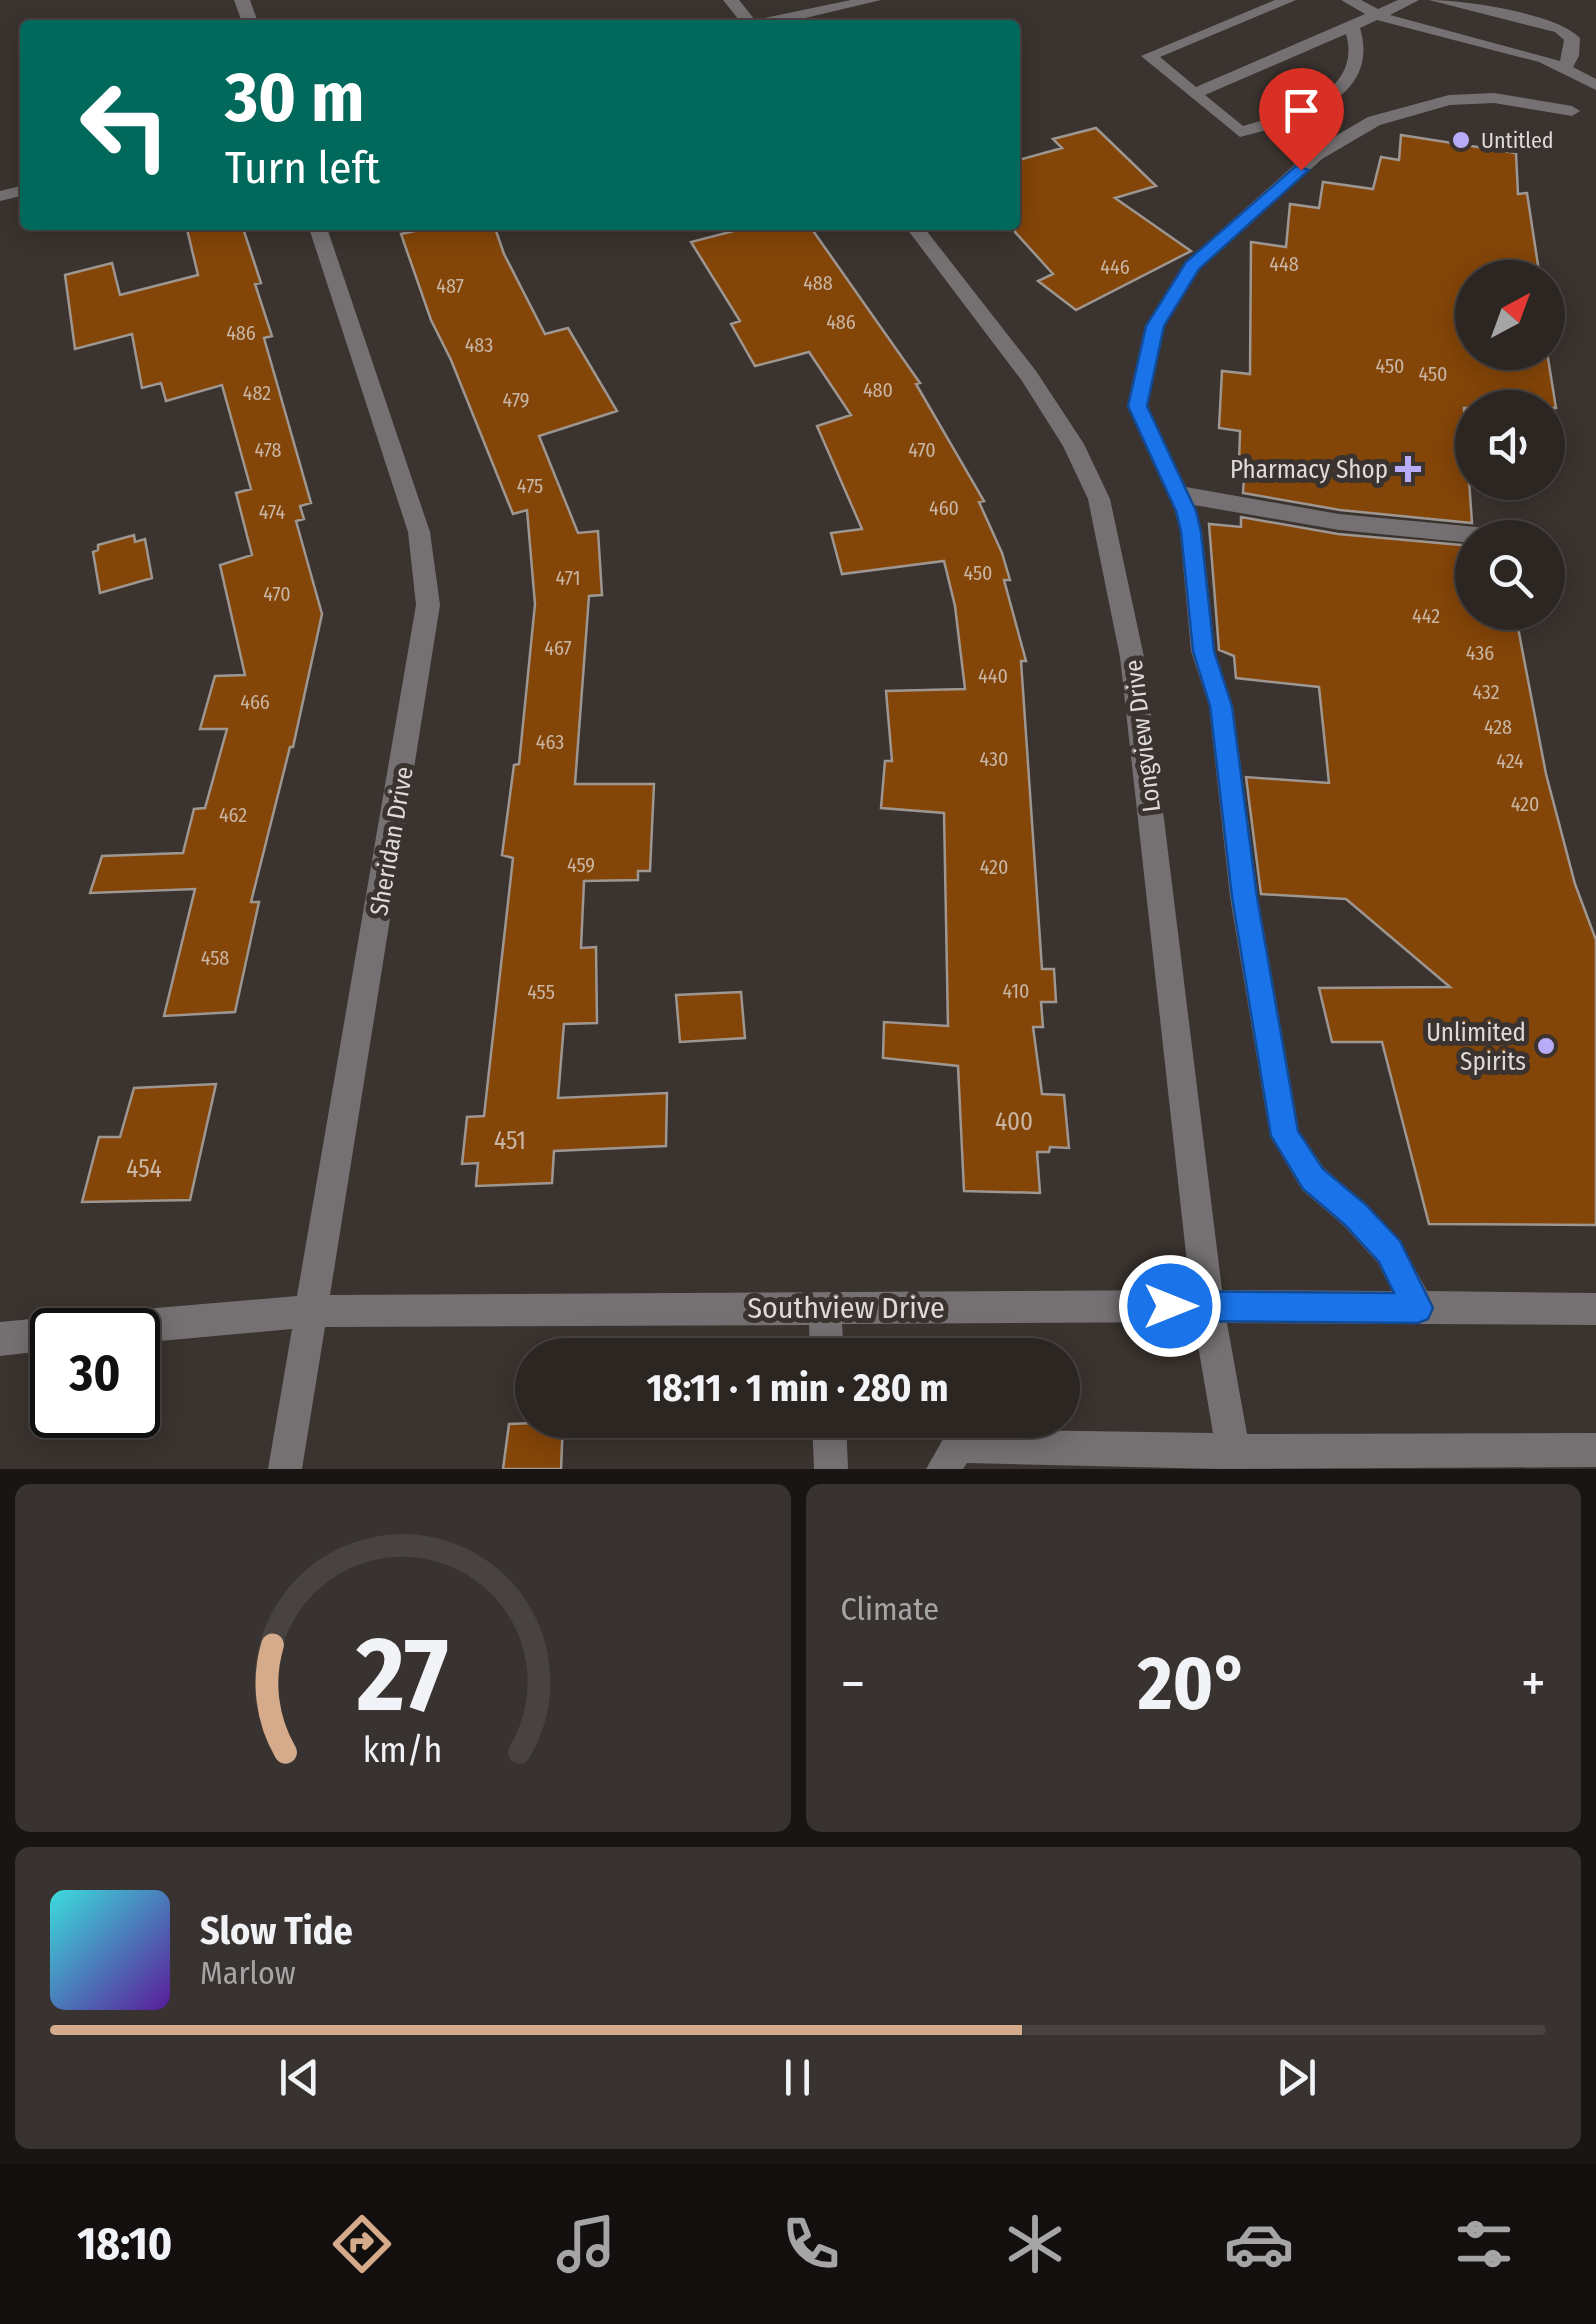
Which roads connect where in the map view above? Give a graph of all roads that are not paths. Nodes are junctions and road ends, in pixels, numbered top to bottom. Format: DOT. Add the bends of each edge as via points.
graph roads {
  1 [pos="731,0"];
  2 [pos="873,0"];
  3 [pos="1288,0"];
  4 [pos="1350,0"];
  5 [pos="1412,0"];
  6 [pos="1437,0"];
  7 [pos="1378,15"];
  8 [pos="749,20"];
  9 [pos="777,20"];
  10 [pos="1352,28"];
  11 [pos="1565,67"];
  12 [pos="1596,86"];
  13 [pos="1193,94"];
  14 [pos="1572,111"];
  15 [pos="319,230"];
  16 [pos="917,230"];
  17 [pos="1178,494"];
  18 [pos="1455,533"];
  19 [pos="1208,1306"];
  20 [pos="825,1308"];
  21 [pos="1418,1308"];
  22 [pos="1596,1309"];
  23 [pos="311,1310"];
  24 [pos="160,1324"];
  25 [pos="30,1336"];
  26 [pos="826,1338"];
  27 [pos="0,1339"];
  28 [pos="831,1438"];
  29 [pos="1596,1450"];
  30 [pos="1234,1460"];
  31 [pos="285,1469"];
  32 [pos="832,1469"];
  33 [pos="943,1469"];
  1 -- 8 [label="street"];
  2 -- 9 [label="street"];
  3 -- 13 [label="street" via="1149,56"];
  4 -- 7 [label="street"];
  5 -- 7 [label="street"];
  6 -- 11 [label="street" via="1560,29 1572,38"];
  7 -- 10 [label="street"];
  7 -- 11 [label="street"];
  10 -- 13 [label="street"];
  10 -- 13 [label="street" via="1358,52 1350,79 1281,119 1240,132"];
  11 -- 12 [label="street"];
  14 -- 17 [label="street" via="1494,98 1449,100 1374,121 1316,154 1192,266 1155,326 1137,406"];
  15 -- 23 [label="street, Sheridan Drive" via="418,532 428,606"];
  16 -- 19 [label="street, Longview Drive" via="1029,376 1099,499 1132,657"];
  17 -- 18 [label="street" via="1339,522"];
  17 -- 21 [label="street" via="1191,532 1204,651 1221,706 1285,1136 1313,1179 1389,1252"];
  19 -- 20 [label="street, Southview Drive"];
  19 -- 21 [label="street, Southview Drive"];
  19 -- 30 [label="street, Longview Drive"];
  20 -- 23 [label="street, Southview Drive"];
  20 -- 26 [label="street"];
  21 -- 22 [label="street, Southview Drive"];
  23 -- 24 [label="street, Southview Drive"];
  23 -- 31 [label="street, Sheridan Drive"];
  25 -- 27 [label="street"];
  28 -- 32 [label="street"];
  29 -- 30 [label="street"];
  30 -- 33 [label="street" via="958,1446"];
}
